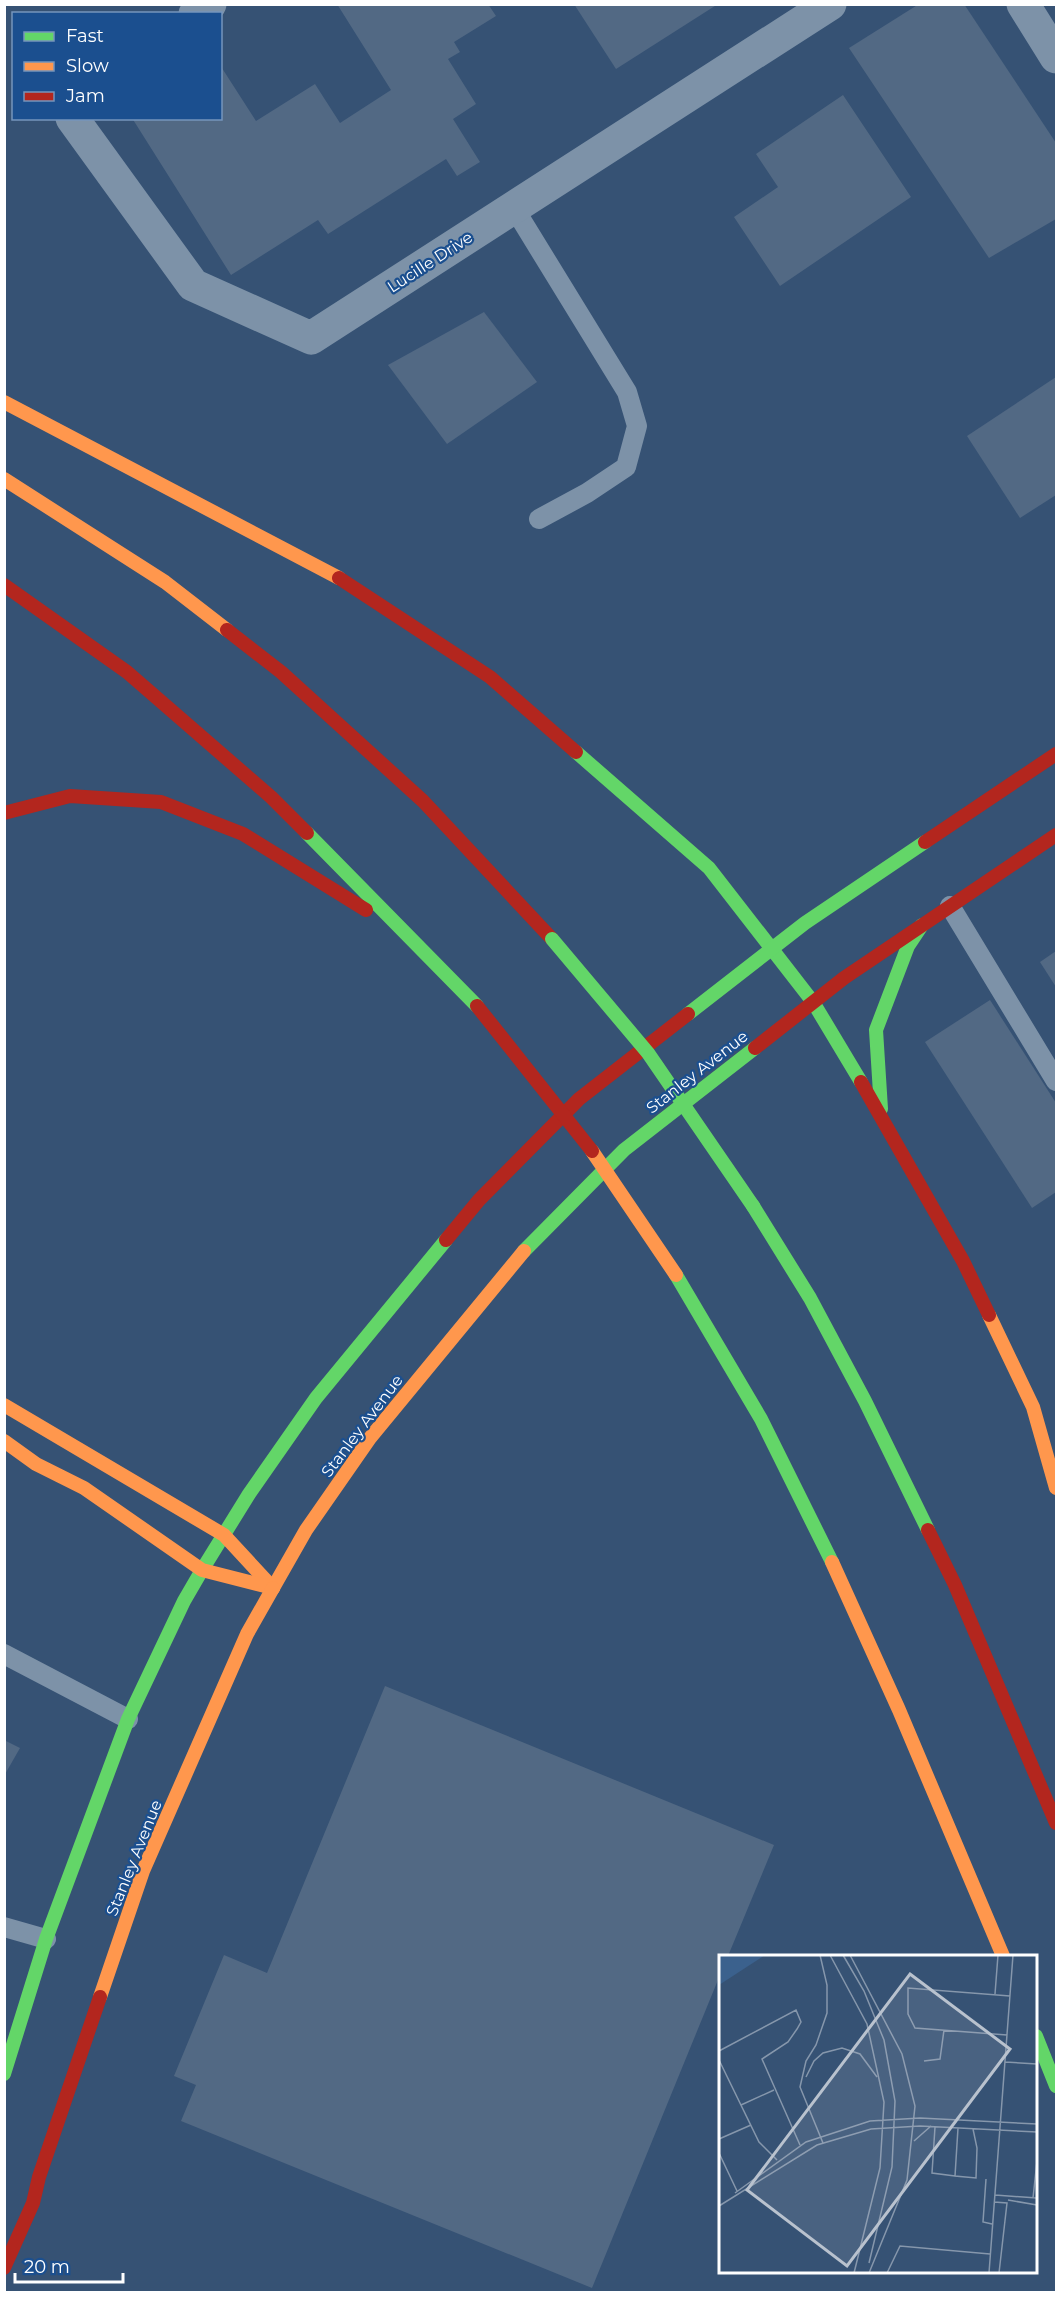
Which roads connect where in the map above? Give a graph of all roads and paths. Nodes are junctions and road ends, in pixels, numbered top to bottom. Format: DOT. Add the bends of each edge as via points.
graph roads {
  1 [pos="830,4"];
  2 [pos="1023,4"];
  3 [pos="1056,57"];
  4 [pos="73,120"];
  5 [pos="514,208"];
  6 [pos="4,402"];
  7 [pos="4,479"];
  8 [pos="539,519"];
  9 [pos="4,585"];
  10 [pos="1056,754"];
  11 [pos="4,813"];
  12 [pos="1056,835"];
  13 [pos="950,906"];
  14 [pos="922,925"];
  15 [pos="411,938"];
  16 [pos="772,949"];
  17 [pos="813,1002"];
  18 [pos="1056,1081"];
  19 [pos="882,1116"];
  20 [pos="4,1405"];
  21 [pos="4,1441"];
  22 [pos="1056,1488"];
  23 [pos="224,1535"];
  24 [pos="202,1570"];
  25 [pos="273,1588"];
  26 [pos="4,1654"];
  27 [pos="128,1719"];
  28 [pos="1056,1823"];
  29 [pos="4,1927"];
  30 [pos="46,1939"];
  31 [pos="1003,1955"];
  32 [pos="1037,2041"];
  33 [pos="4,2074"];
  34 [pos="1056,2086"];
  35 [pos="4,2268"];
  1 -- 5 [label="street, Lucille Drive"];
  2 -- 3 [label="street"];
  4 -- 5 [label="street, Lucille Drive" via="193,285 311,338"];
  5 -- 8 [label="lane" via="627,392 637,426 626,467"];
  6 -- 16 [label="main road" via="353,585 490,677 709,868"];
  7 -- 28 [label="main road, bridge" via="165,582 281,672 423,801 552,939 648,1053 753,1206 810,1298 955,1585"];
  9 -- 15 [label="main road" via="127,672 271,797"];
  10 -- 16 [label="main road"];
  11 -- 15 [label="main road" via="70,796 161,802 243,834"];
  12 -- 13 [label="main road, Stanley Avenue"];
  13 -- 14 [label="main road, Stanley Avenue"];
  13 -- 18 [label="lane"];
  14 -- 17 [label="main road, Stanley Avenue"];
  14 -- 19 [label="main road" via="908,946 876,1030"];
  15 -- 31 [label="main road, bridge" via="477,1006 582,1137 725,1355 786,1466 836,1571"];
  16 -- 17 [label="main road"];
  16 -- 23 [label="main road" via="579,1099 479,1200 316,1398"];
  17 -- 19 [label="main road"];
  17 -- 25 [label="main road, Stanley Avenue" via="624,1150 529,1245 370,1438 306,1530"];
  19 -- 22 [label="main road" via="963,1261 1033,1407"];
  20 -- 23 [label="main road"];
  21 -- 24 [label="main road" via="36,1464 84,1488"];
  23 -- 24 [label="main road"];
  23 -- 25 [label="main road"];
  24 -- 25 [label="main road"];
  24 -- 27 [label="main road"];
  25 -- 35 [label="main road, Stanley Avenue" via="247,1634 143,1870 33,2203"];
  26 -- 27 [label="lane"];
  27 -- 30 [label="main road"];
  29 -- 30 [label="lane"];
  30 -- 33 [label="main road"];
  32 -- 34 [label="main road"];
}
